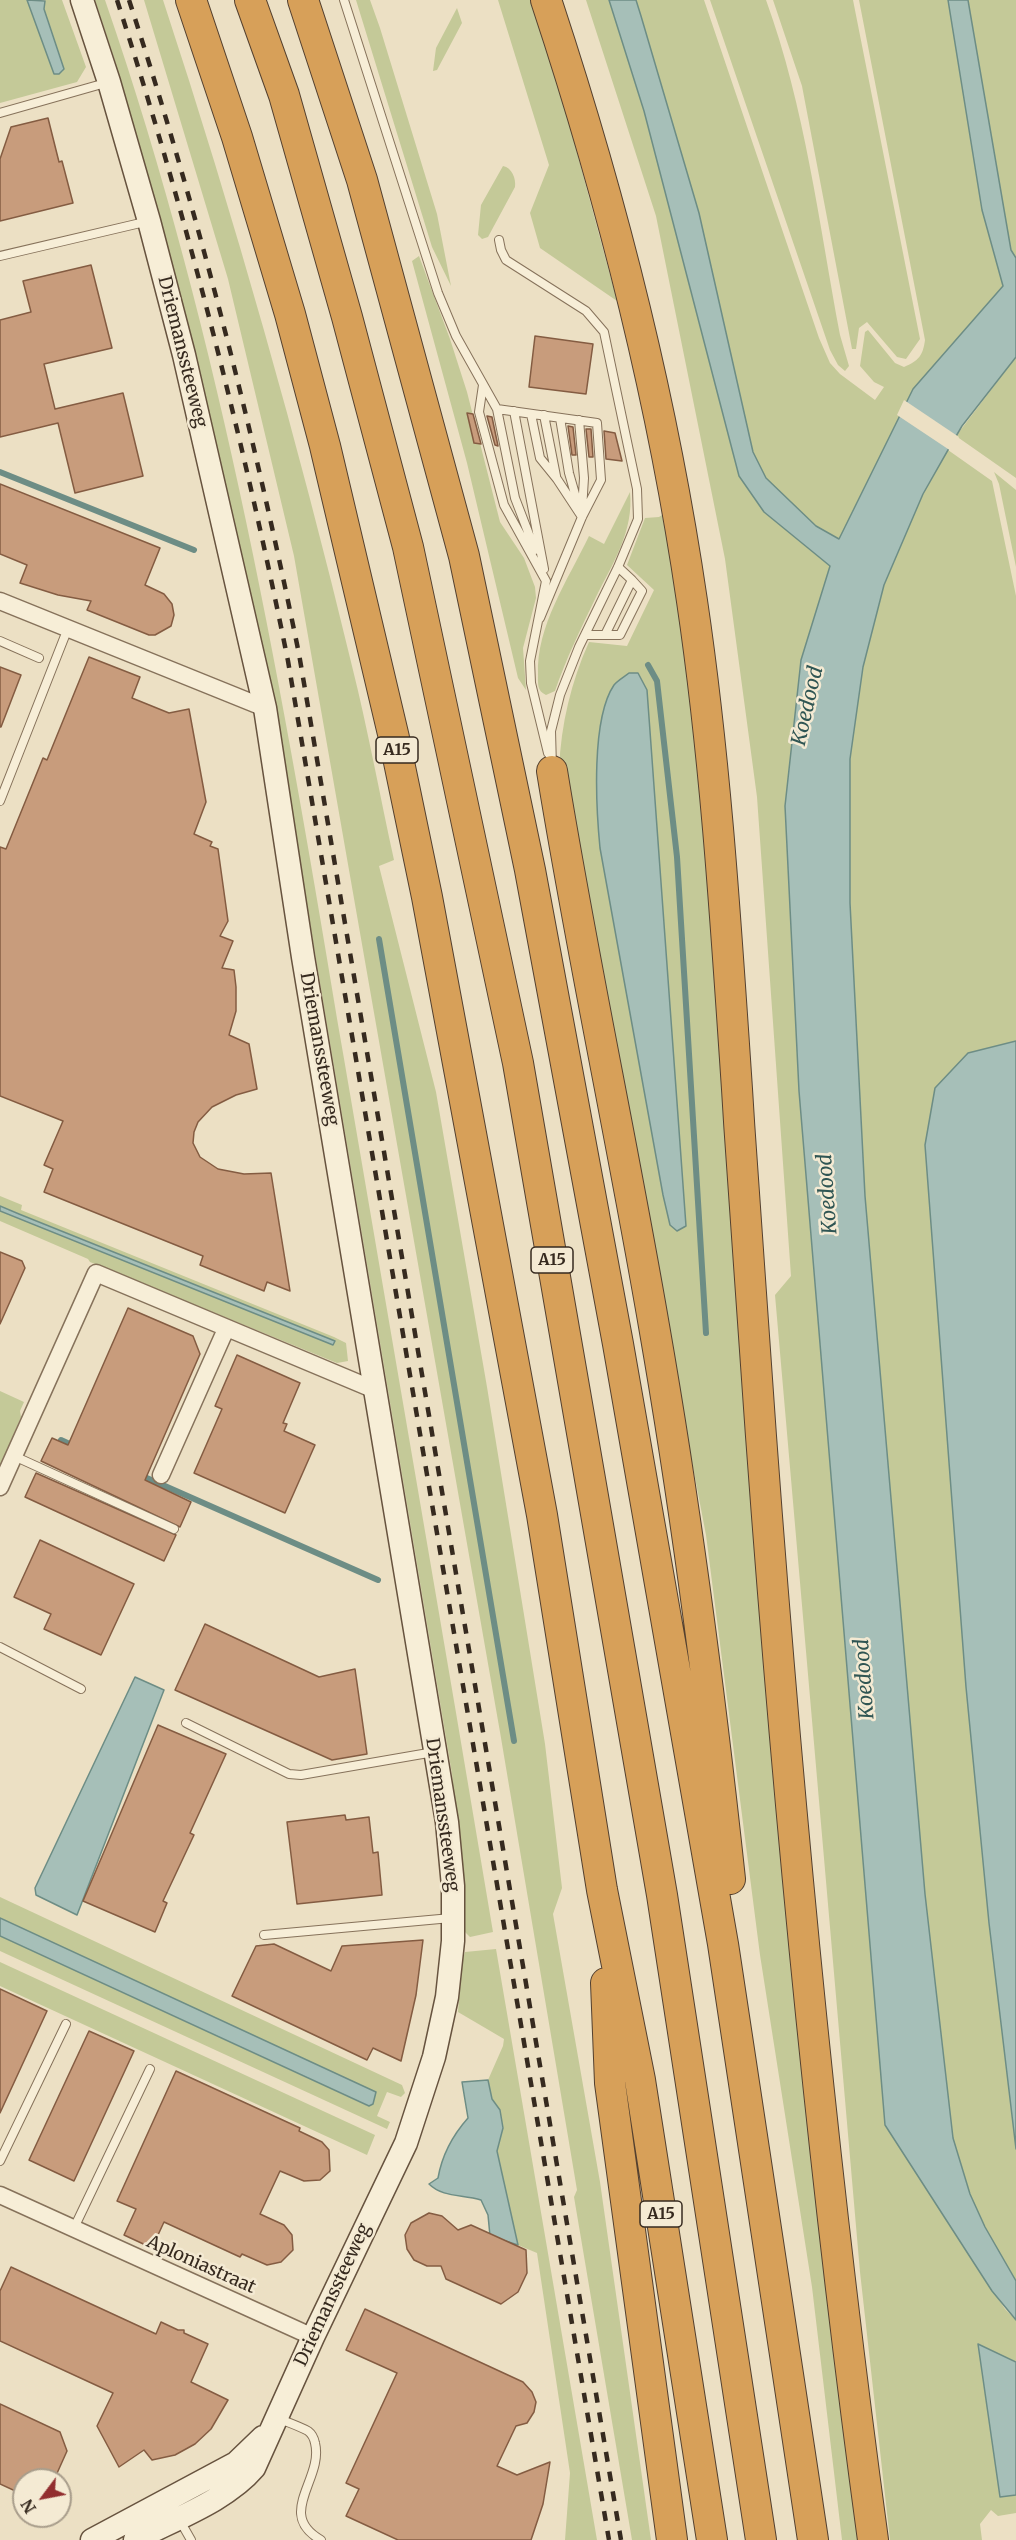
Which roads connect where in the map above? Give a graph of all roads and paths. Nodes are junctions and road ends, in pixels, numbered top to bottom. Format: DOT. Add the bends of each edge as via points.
graph roads {
  1 [pos="82,0"];
  2 [pos="191,0"];
  3 [pos="250,0"];
  4 [pos="303,0"];
  5 [pos="344,0"];
  6 [pos="546,0"];
  7 [pos="109,81"];
  8 [pos="0,113"];
  9 [pos="149,221"];
  10 [pos="499,240"];
  11 [pos="0,256"];
  12 [pos="483,385"];
  13 [pos="497,409"];
  14 [pos="514,411"];
  15 [pos="531,414"];
  16 [pos="544,416"];
  17 [pos="560,418"];
  18 [pos="579,420"];
  19 [pos="557,479"];
  20 [pos="582,517"];
  21 [pos="618,567"];
  22 [pos="632,580"];
  23 [pos="546,581"];
  24 [pos="0,601"];
  25 [pos="540,618"];
  26 [pos="68,628"];
  27 [pos="585,635"];
  28 [pos="605,635"];
  29 [pos="0,641"];
  30 [pos="39,658"];
  31 [pos="265,708"];
  32 [pos="552,771"];
  33 [pos="0,801"];
  34 [pos="226,1329"];
  35 [pos="375,1390"];
  36 [pos="14,1456"];
  37 [pos="161,1475"];
  38 [pos="0,1487"];
  39 [pos="174,1529"];
  40 [pos="0,1647"];
  41 [pos="81,1689"];
  42 [pos="186,1723"];
  43 [pos="435,1752"];
  44 [pos="602,1890"];
  45 [pos="454,1917"];
  46 [pos="264,1935"];
  47 [pos="723,1944"];
  48 [pos="66,2024"];
  49 [pos="150,2068"];
  50 [pos="0,2161"];
  51 [pos="0,2194"];
  52 [pos="74,2228"];
  53 [pos="313,2337"];
  54 [pos="275,2421"];
  55 [pos="178,2517"];
  56 [pos="92,2540"];
  57 [pos="135,2540"];
  58 [pos="190,2540"];
  59 [pos="321,2540"];
  60 [pos="672,2540"];
  61 [pos="712,2540"];
  62 [pos="761,2540"];
  63 [pos="813,2540"];
  64 [pos="873,2540"];
  1 -- 7 [label="main road, Driemanssteeweg"];
  2 -- 44 [label="highway, A15" via="290,314 394,738 537,1491"];
  3 -- 62 [label="highway, A15" via="290,117 408,547 518,1063 662,1895"];
  4 -- 47 [label="highway, A15" via="365,192 466,568 530,870"];
  5 -- 12 [label="lane" via="438,293"];
  6 -- 64 [label="highway" via="630,284 665,441 694,614 723,869 761,1437 796,1853 844,2322"];
  7 -- 8 [label="lane"];
  7 -- 9 [label="main road, Driemanssteeweg"];
  9 -- 11 [label="lane"];
  9 -- 31 [label="main road, Driemanssteeweg"];
  10 -- 21 [label="lane, A15" via="506,260 586,311 603,332 639,505 633,534"];
  12 -- 13 [label="lane"];
  12 -- 23 [label="lane" via="479,412 504,505"];
  13 -- 14 [label="lane"];
  13 -- 23 [label="lane" via="516,498"];
  14 -- 15 [label="lane"];
  14 -- 23 [label="lane"];
  15 -- 16 [label="lane"];
  15 -- 19 [label="lane" via="540,458"];
  16 -- 17 [label="lane"];
  16 -- 19 [label="lane"];
  17 -- 18 [label="lane"];
  17 -- 20 [label="lane"];
  18 -- 20 [label="lane" via="584,478"];
  18 -- 20 [label="lane, A15" via="597,423 602,480"];
  19 -- 20 [label="lane"];
  20 -- 25 [label="lane, A15"];
  21 -- 22 [label="lane"];
  21 -- 27 [label="lane, A15"];
  22 -- 28 [label="lane"];
  22 -- 28 [label="lane" via="642,591 620,635"];
  23 -- 25 [label="lane"];
  24 -- 26 [label="street"];
  25 -- 32 [label="lane, A15" via="530,661 531,683"];
  26 -- 31 [label="street"];
  26 -- 33 [label="lane"];
  27 -- 28 [label="lane"];
  27 -- 32 [label="lane, A15" via="560,695 551,731"];
  29 -- 30 [label="lane"];
  31 -- 35 [label="main road, Driemanssteeweg"];
  32 -- 47 [label="highway, A15" via="654,1324 694,1570 732,1890"];
  34 -- 35 [label="street"];
  34 -- 36 [label="street" via="96,1274"];
  34 -- 37 [label="street"];
  35 -- 43 [label="main road, Driemanssteeweg"];
  36 -- 38 [label="street"];
  36 -- 39 [label="lane"];
  40 -- 41 [label="lane"];
  42 -- 43 [label="lane" via="289,1774"];
  43 -- 45 [label="main road, Driemanssteeweg" via="447,1822"];
  44 -- 60 [label="highway, A15" via="610,2083"];
  44 -- 61 [label="highway, A15" via="640,2080"];
  45 -- 46 [label="lane"];
  45 -- 53 [label="main road, Driemanssteeweg" via="447,1997 434,2057 406,2143"];
  47 -- 63 [label="highway, A15"];
  48 -- 50 [label="lane"];
  49 -- 52 [label="lane"];
  51 -- 52 [label="street, Aploniastraat"];
  52 -- 53 [label="street, Aploniastraat"];
  53 -- 54 [label="main road, Driemanssteeweg"];
  54 -- 55 [label="main road, Driemanssteeweg" via="254,2468 242,2481 227,2493"];
  54 -- 56 [label="main road, Driemanssteeweg" via="236,2463"];
  54 -- 59 [label="lane" via="309,2432 314,2438 318,2455 300,2507 302,2523"];
  55 -- 57 [label="main road, Driemanssteeweg"];
  55 -- 58 [label="lane"];
}
